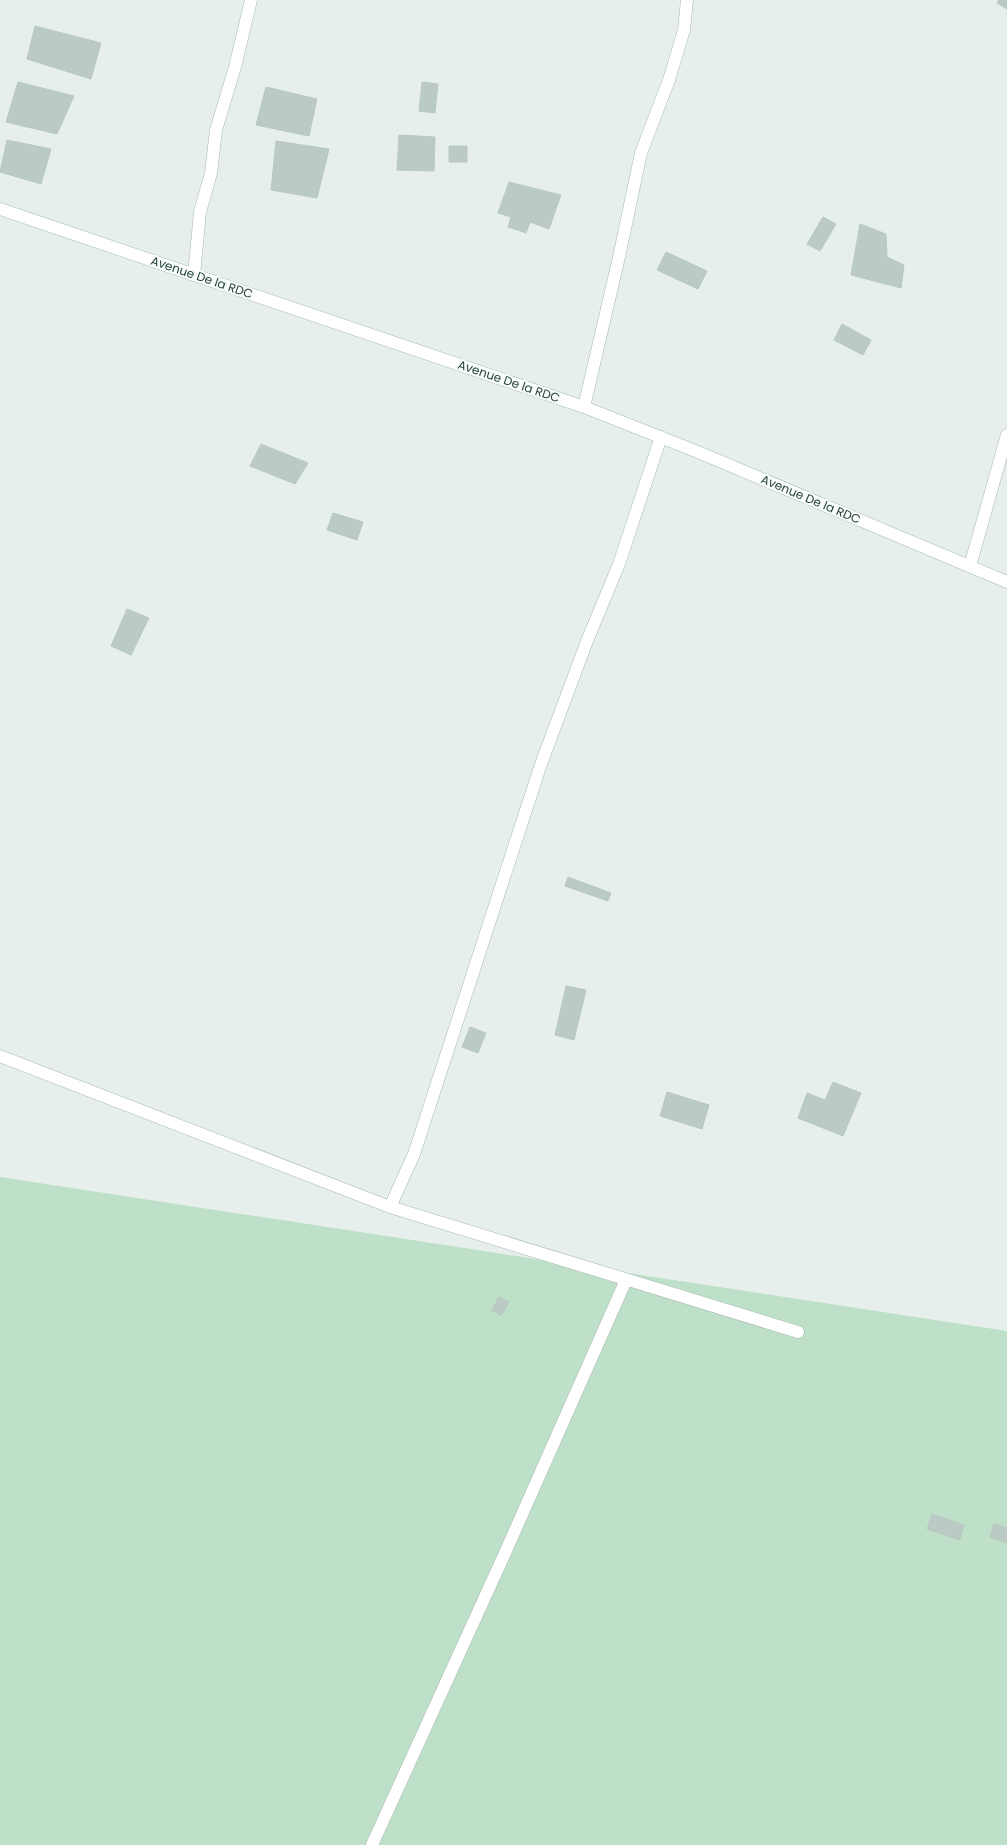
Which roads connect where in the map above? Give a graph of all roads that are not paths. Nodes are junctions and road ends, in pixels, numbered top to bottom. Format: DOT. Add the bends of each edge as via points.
graph roads {
  1 [pos="250,0"];
  2 [pos="687,0"];
  3 [pos="0,209"];
  4 [pos="194,274"];
  5 [pos="584,407"];
  6 [pos="1007,435"];
  7 [pos="661,437"];
  8 [pos="970,566"];
  9 [pos="1007,582"];
  10 [pos="0,1056"];
  11 [pos="390,1207"];
  12 [pos="626,1280"];
  13 [pos="798,1332"];
  14 [pos="372,1845"];
  1 -- 4 [label="street" via="235,67 216,130 211,173 200,212"];
  2 -- 5 [label="street" via="684,30 669,80 641,153 620,257"];
  3 -- 4 [label="street, Avenue De la RDC"];
  4 -- 5 [label="street, Avenue De la RDC"];
  5 -- 7 [label="street, Avenue De la RDC"];
  6 -- 8 [label="street"];
  7 -- 8 [label="street, Avenue De la RDC"];
  7 -- 11 [label="street" via="620,564 586,641 541,764 414,1154"];
  8 -- 9 [label="street, Avenue De la RDC"];
  10 -- 11 [label="street"];
  11 -- 12 [label="street"];
  12 -- 13 [label="street"];
  12 -- 14 [label="street"];
}
